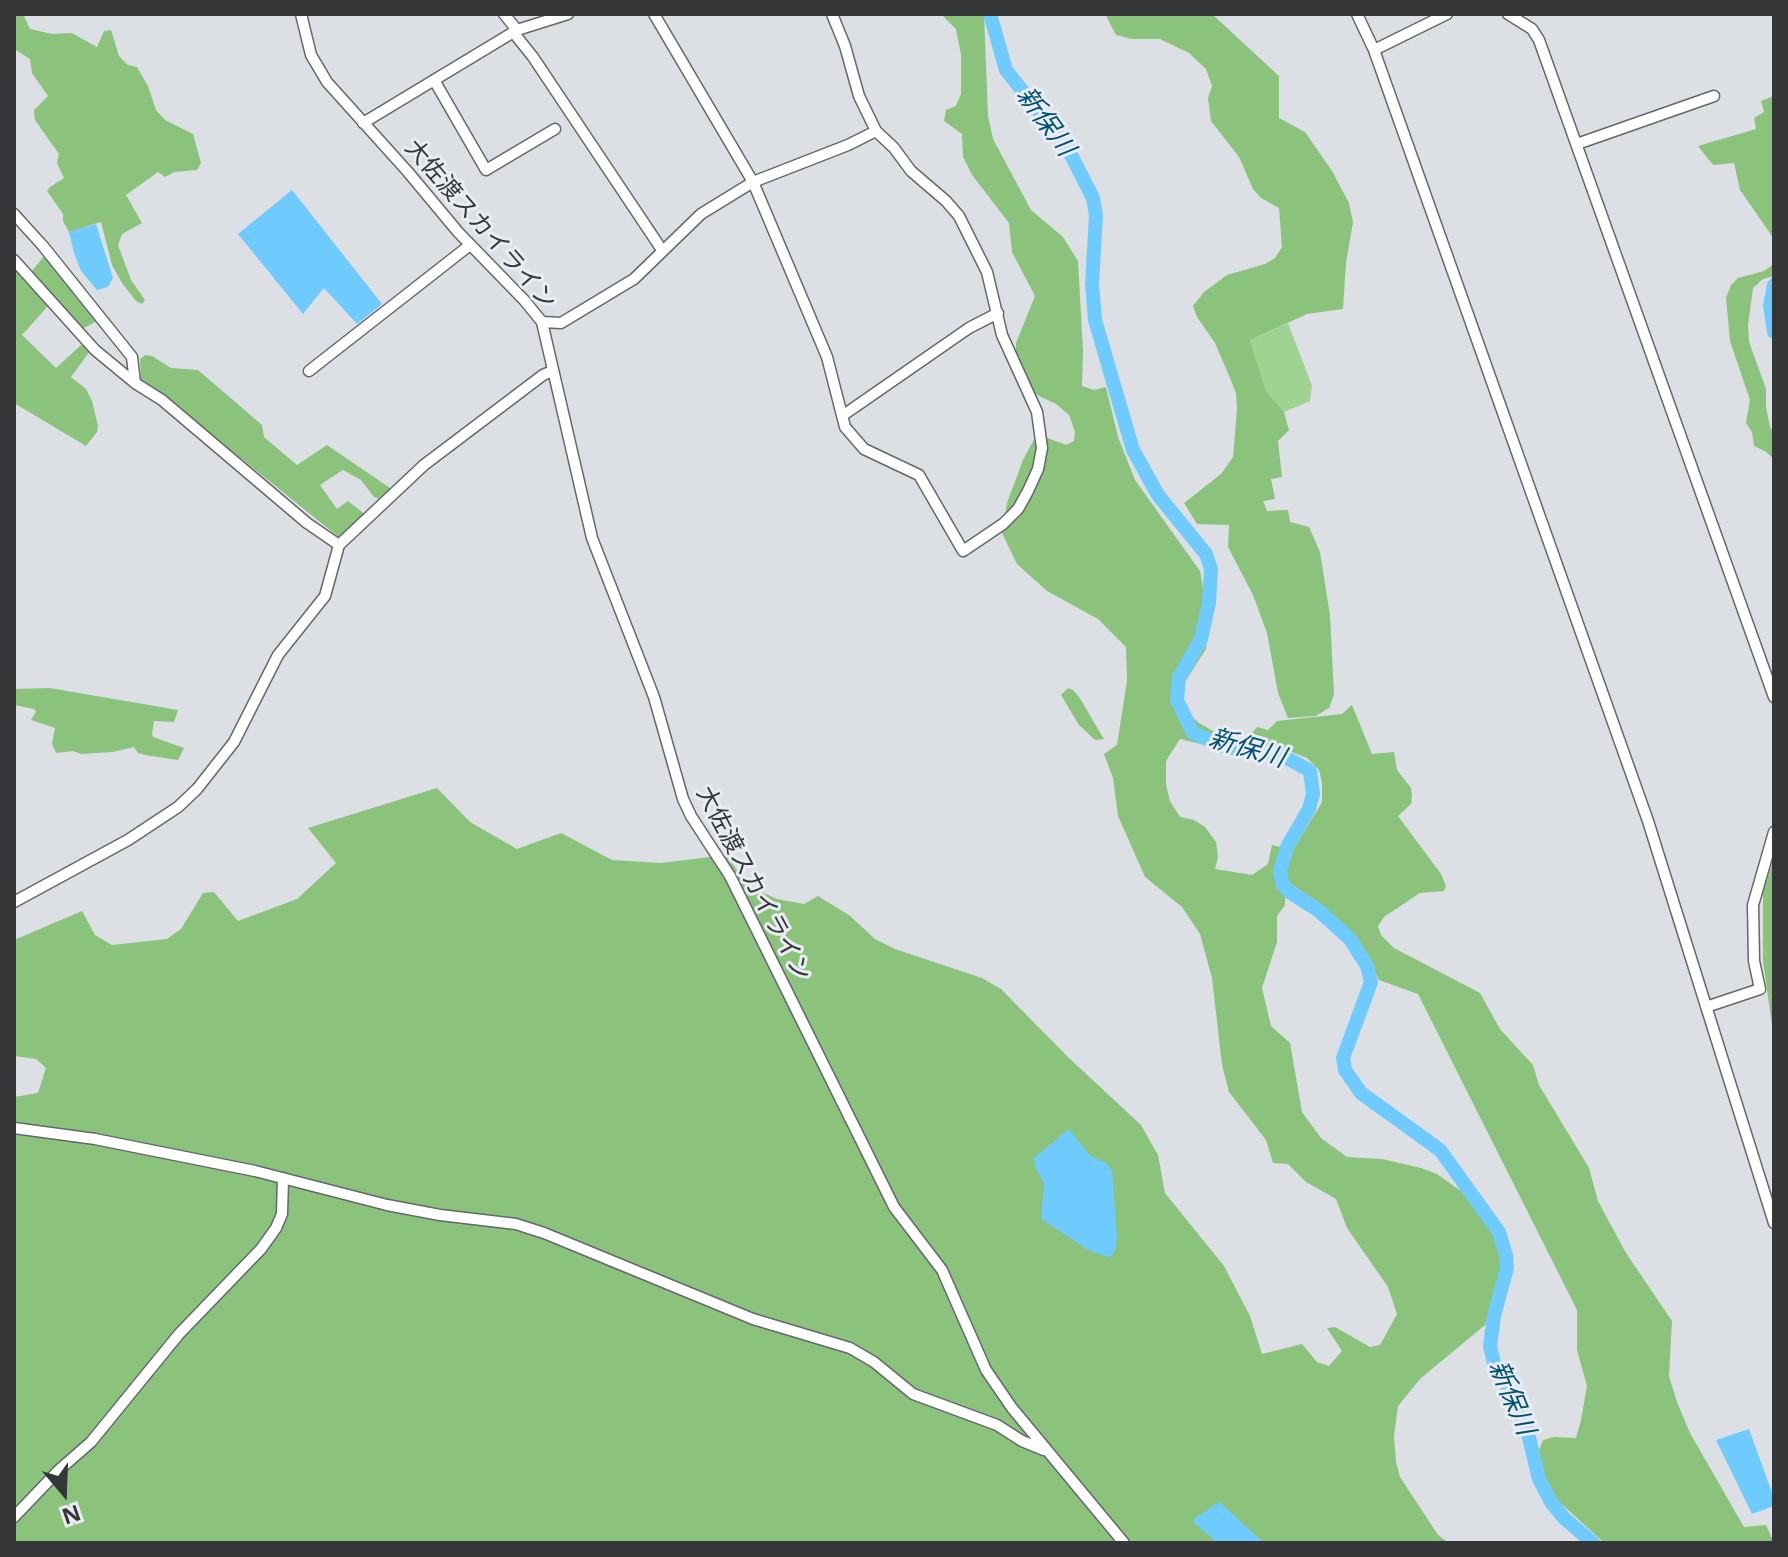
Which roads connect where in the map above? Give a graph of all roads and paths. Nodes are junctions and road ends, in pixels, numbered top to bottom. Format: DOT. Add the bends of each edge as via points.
graph roads {
  1 [pos="301,14"];
  2 [pos="504,14"];
  3 [pos="568,14"];
  4 [pos="654,14"];
  5 [pos="832,14"];
  6 [pos="1357,14"];
  7 [pos="1447,14"];
  8 [pos="1508,14"];
  9 [pos="1437,17"];
  10 [pos="515,31"];
  11 [pos="1374,50"];
  12 [pos="434,80"];
  13 [pos="1714,96"];
  14 [pos="363,123"];
  15 [pos="555,129"];
  16 [pos="876,131"];
  17 [pos="1577,144"];
  18 [pos="753,182"];
  19 [pos="14,214"];
  20 [pos="470,245"];
  21 [pos="662,250"];
  22 [pos="14,260"];
  23 [pos="998,313"];
  24 [pos="542,322"];
  25 [pos="309,371"];
  26 [pos="552,371"];
  27 [pos="135,383"];
  28 [pos="842,416"];
  29 [pos="339,545"];
  30 [pos="1774,697"];
  31 [pos="1774,832"];
  32 [pos="14,902"];
  33 [pos="1706,1007"];
  34 [pos="14,1128"];
  35 [pos="283,1178"];
  36 [pos="1774,1223"];
  37 [pos="1046,1450"];
  38 [pos="14,1517"];
  39 [pos="1124,1543"];
  1 -- 14 [label="street, 大佐渡スカイライン" via="318,69"];
  2 -- 10 [label="street"];
  3 -- 10 [label="street"];
  4 -- 18 [label="street"];
  5 -- 16 [label="street"];
  6 -- 11 [label="street"];
  7 -- 9 [label="street"];
  8 -- 17 [label="street" via="1539,40"];
  9 -- 11 [label="street"];
  10 -- 12 [label="street"];
  10 -- 21 [label="street"];
  11 -- 33 [label="street" via="1648,821"];
  12 -- 14 [label="street"];
  12 -- 15 [label="street" via="486,170"];
  13 -- 17 [label="street"];
  14 -- 20 [label="street, 大佐渡スカイライン"];
  16 -- 18 [label="street"];
  16 -- 23 [label="street" via="959,216 987,272"];
  17 -- 30 [label="street"];
  18 -- 21 [label="street" via="701,214"];
  18 -- 28 [label="street" via="827,357"];
  19 -- 27 [label="street" via="132,357"];
  20 -- 24 [label="street, 大佐渡スカイライン"];
  20 -- 25 [label="street"];
  21 -- 24 [label="street" via="634,279 561,323"];
  22 -- 27 [label="street" via="95,350"];
  23 -- 28 [label="street"];
  23 -- 28 [label="street" via="1002,335 1037,412 1042,448 1018,509 963,551 919,475 864,449"];
  24 -- 26 [label="street, 大佐渡スカイライン"];
  26 -- 29 [label="street" via="424,465"];
  26 -- 37 [label="street, 大佐渡スカイライン" via="592,538 654,697 683,799 730,876 894,1207 942,1270 986,1370"];
  27 -- 29 [label="street"];
  29 -- 32 [label="street" via="325,596 278,655 234,742 204,781 142,831"];
  31 -- 33 [label="street" via="1753,905 1760,989"];
  33 -- 36 [label="street"];
  34 -- 35 [label="street"];
  35 -- 37 [label="street" via="387,1205 544,1233 753,1319 850,1348 913,1394 997,1425"];
  35 -- 38 [label="street" via="282,1214 261,1249 179,1334 91,1442"];
  37 -- 39 [label="street, 大佐渡スカイライン"];
}
